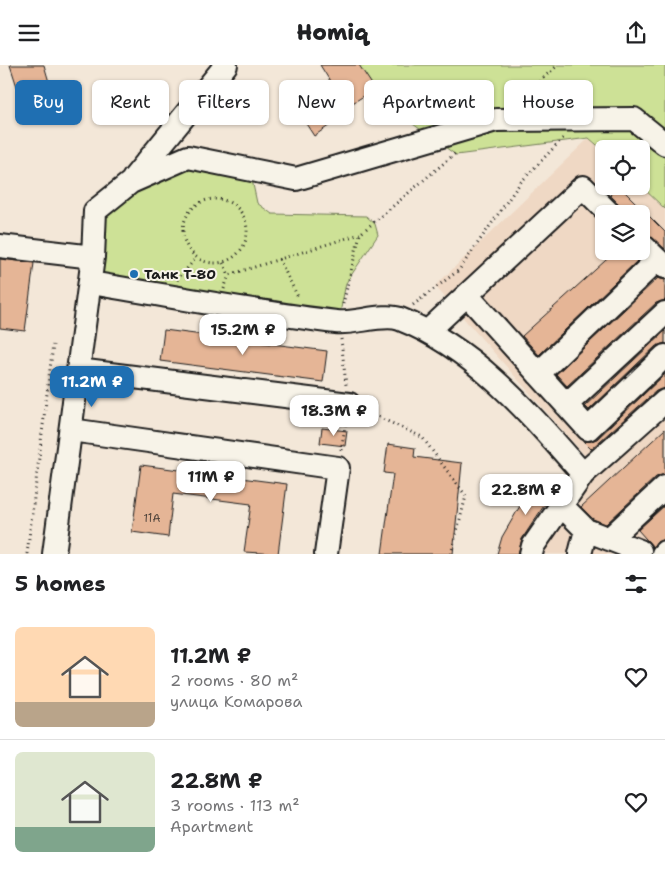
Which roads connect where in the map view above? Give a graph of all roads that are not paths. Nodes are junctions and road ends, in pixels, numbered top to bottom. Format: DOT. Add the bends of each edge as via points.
graph roads {
  1 [pos="226,65"];
  2 [pos="665,144"];
  3 [pos="131,181"];
  4 [pos="601,205"];
  5 [pos="0,246"];
  6 [pos="650,253"];
  7 [pos="93,257"];
  8 [pos="661,264"];
  9 [pos="90,283"];
  10 [pos="466,295"];
  11 [pos="665,313"];
  12 [pos="428,331"];
  13 [pos="665,356"];
  14 [pos="78,369"];
  15 [pos="538,374"];
  16 [pos="665,401"];
  17 [pos="349,404"];
  18 [pos="566,405"];
  19 [pos="71,430"];
  20 [pos="582,474"];
  21 [pos="665,487"];
  22 [pos="561,505"];
  23 [pos="586,531"];
  24 [pos="609,539"];
  25 [pos="640,553"];
  26 [pos="54,554"];
  27 [pos="326,554"];
  28 [pos="531,554"];
  29 [pos="580,554"];
  1 -- 3 [label="street"];
  2 -- 3 [label="street" via="634,119 496,120 296,179 188,157"];
  3 -- 7 [label="street" via="95,211"];
  4 -- 10 [label="street" via="583,187"];
  5 -- 7 [label="street"];
  6 -- 8 [label="street"];
  7 -- 9 [label="street"];
  8 -- 15 [label="street"];
  9 -- 12 [label="street" via="339,323 397,318"];
  9 -- 14 [label="street"];
  10 -- 12 [label="street"];
  10 -- 15 [label="street"];
  11 -- 18 [label="street"];
  12 -- 20 [label="street" via="472,361 526,410"];
  13 -- 18 [label="street" via="588,429"];
  14 -- 17 [label="street"];
  14 -- 19 [label="street"];
  15 -- 18 [label="street"];
  16 -- 20 [label="street"];
  19 -- 26 [label="street"];
  19 -- 27 [label="street" via="338,468"];
  20 -- 22 [label="street"];
  21 -- 24 [label="street"];
  22 -- 23 [label="street"];
  22 -- 28 [label="street"];
  23 -- 24 [label="street"];
  23 -- 29 [label="street"];
  24 -- 25 [label="street"];
}
